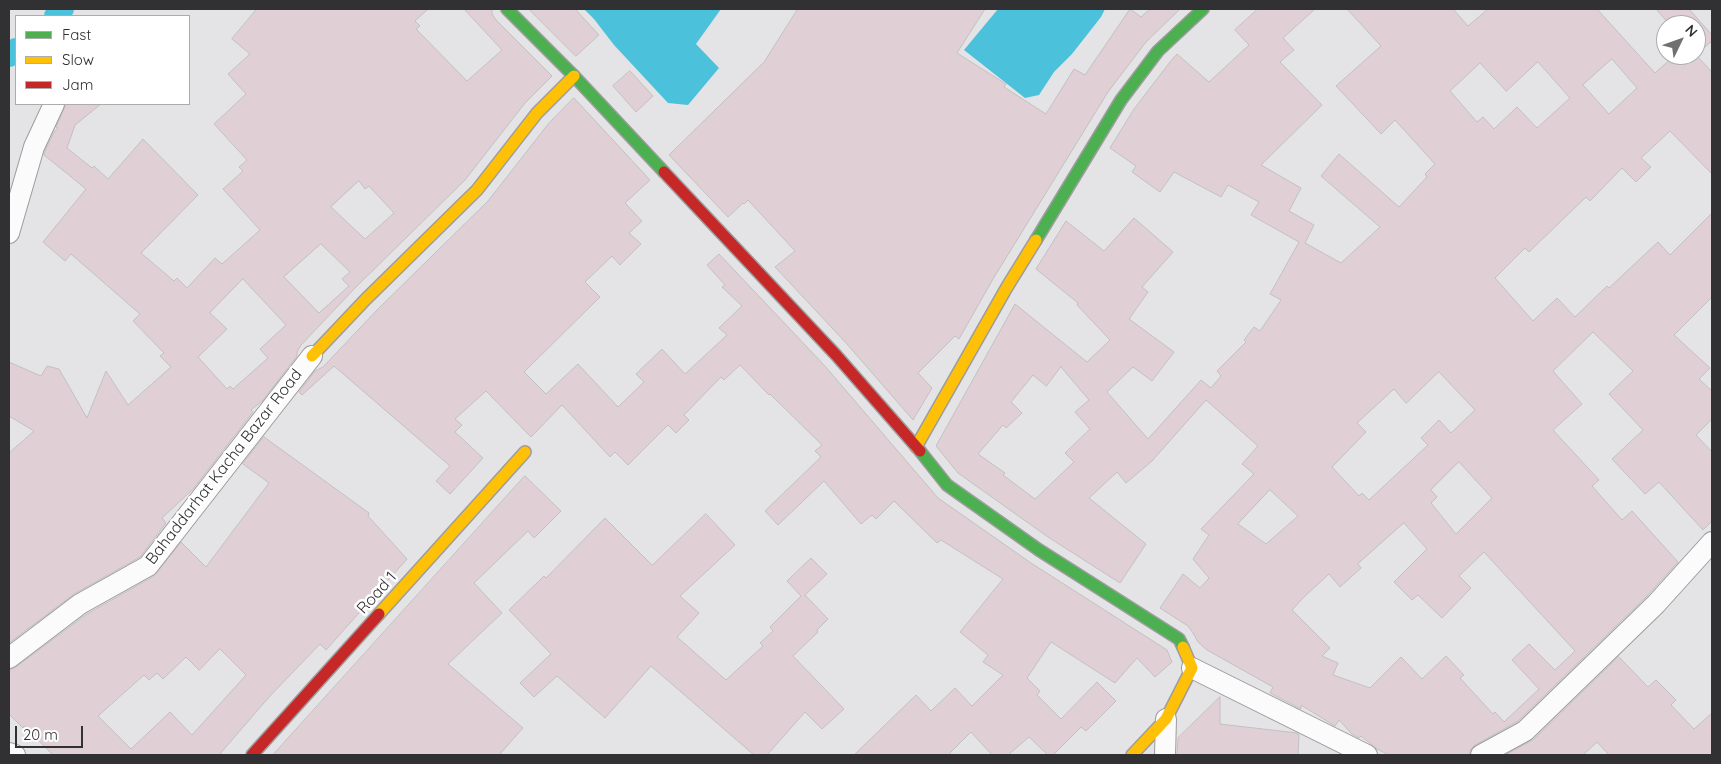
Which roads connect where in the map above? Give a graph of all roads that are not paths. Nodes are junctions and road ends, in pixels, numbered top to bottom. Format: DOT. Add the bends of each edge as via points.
graph roads {
  1 [pos="507,9"];
  2 [pos="1202,9"];
  3 [pos="574,76"];
  4 [pos="54,105"];
  5 [pos="9,233"];
  6 [pos="312,356"];
  7 [pos="916,447"];
  8 [pos="525,452"];
  9 [pos="1712,542"];
  10 [pos="9,658"];
  11 [pos="1192,668"];
  12 [pos="1166,719"];
  13 [pos="9,753"];
  14 [pos="15,755"];
  15 [pos="252,755"];
  16 [pos="1132,755"];
  17 [pos="1165,755"];
  18 [pos="1367,755"];
  19 [pos="1481,755"];
  1 -- 3 [label="street"];
  2 -- 7 [label="street" via="1158,51 1121,100 1007,287"];
  3 -- 6 [label="street" via="537,113 477,190"];
  3 -- 7 [label="street" via="836,355"];
  4 -- 5 [label="street" via="34,147"];
  6 -- 10 [label="street, Bahaddarhat Kacha Bazar Road" via="148,566 80,604"];
  7 -- 11 [label="street" via="947,485 1039,550 1178,639"];
  8 -- 15 [label="street, Road 1"];
  9 -- 19 [label="street" via="1656,604 1525,731"];
  11 -- 12 [label="street"];
  11 -- 18 [label="street"];
  12 -- 16 [label="street"];
  12 -- 17 [label="street"];
  13 -- 14 [label="street"];
}
